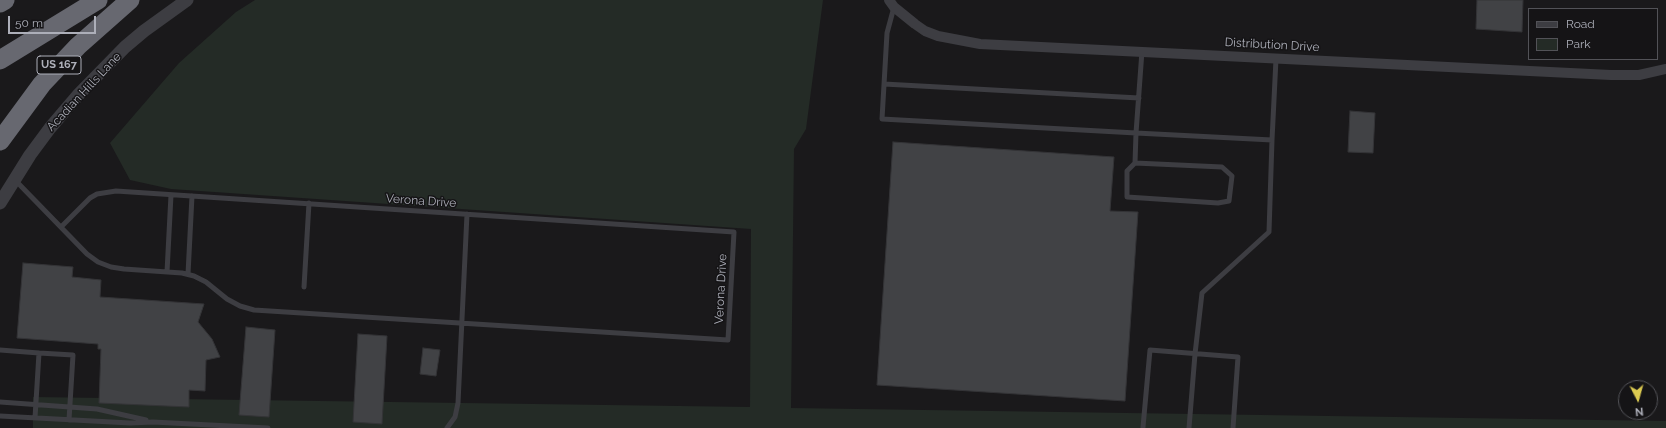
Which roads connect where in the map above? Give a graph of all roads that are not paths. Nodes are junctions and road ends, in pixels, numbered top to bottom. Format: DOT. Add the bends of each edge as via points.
graph roads {
  1 [pos="5,0"];
  2 [pos="98,0"];
  3 [pos="130,0"];
  4 [pos="187,0"];
  5 [pos="0,3"];
  6 [pos="891,3"];
  7 [pos="1142,51"];
  8 [pos="1276,59"];
  9 [pos="0,60"];
  10 [pos="1666,69"];
  11 [pos="884,84"];
  12 [pos="1139,98"];
  13 [pos="1136,133"];
  14 [pos="1272,140"];
  15 [pos="0,141"];
  16 [pos="1135,163"];
  17 [pos="14,179"];
  18 [pos="171,195"];
  19 [pos="192,196"];
  20 [pos="0,203"];
  21 [pos="309,203"];
  22 [pos="467,214"];
  23 [pos="61,227"];
  24 [pos="167,272"];
  25 [pos="188,274"];
  26 [pos="304,287"];
  27 [pos="462,324"];
  28 [pos="0,350"];
  29 [pos="38,353"];
  30 [pos="1195,354"];
  31 [pos="0,402"];
  32 [pos="35,404"];
  33 [pos="70,406"];
  34 [pos="0,416"];
  35 [pos="35,418"];
  36 [pos="69,420"];
  37 [pos="153,422"];
  38 [pos="1143,427"];
  39 [pos="268,428"];
  40 [pos="446,428"];
  41 [pos="1189,428"];
  42 [pos="1233,428"];
  1 -- 5 [label="highway"];
  2 -- 9 [label="highway"];
  3 -- 15 [label="highway, US 167" via="78,46 42,84"];
  4 -- 17 [label="street, Acadian Hills Lane" via="144,31 104,67 50,128"];
  6 -- 7 [label="street, Distribution Drive" via="925,31 957,41"];
  6 -- 11 [label="lane"];
  7 -- 8 [label="street, Distribution Drive"];
  7 -- 12 [label="lane"];
  8 -- 10 [label="street, Distribution Drive" via="1611,75 1639,74"];
  8 -- 14 [label="lane"];
  11 -- 12 [label="lane"];
  11 -- 13 [label="lane" via="882,119"];
  12 -- 13 [label="lane"];
  13 -- 14 [label="lane"];
  13 -- 16 [label="lane"];
  14 -- 30 [label="lane" via="1269,232 1202,293"];
  16 -- 16 [label="lane" via="1222,167 1232,176 1229,200 1218,203 1128,197 1128,171"];
  17 -- 20 [label="street, Acadian Hills Lane"];
  17 -- 23 [label="lane, Verona Drive"];
  18 -- 19 [label="lane, Verona Drive"];
  18 -- 23 [label="lane, Verona Drive" via="116,191 96,194"];
  18 -- 24 [label="lane"];
  19 -- 21 [label="lane, Verona Drive"];
  19 -- 25 [label="lane"];
  21 -- 22 [label="lane, Verona Drive"];
  21 -- 26 [label="lane"];
  22 -- 27 [label="lane"];
  22 -- 27 [label="lane, Verona Drive" via="734,232 728,340"];
  23 -- 24 [label="lane, Verona Drive" via="98,262 124,269"];
  24 -- 25 [label="lane, Verona Drive"];
  25 -- 27 [label="lane, Verona Drive" via="206,282 234,302 254,310"];
  27 -- 40 [label="lane" via="456,410 452,422"];
  28 -- 29 [label="lane"];
  29 -- 32 [label="lane"];
  29 -- 33 [label="lane" via="73,355"];
  30 -- 38 [label="lane" via="1150,350"];
  30 -- 41 [label="lane"];
  30 -- 42 [label="lane" via="1238,358"];
  31 -- 32 [label="lane"];
  32 -- 33 [label="lane"];
  32 -- 35 [label="lane"];
  33 -- 36 [label="lane"];
  33 -- 37 [label="lane" via="97,408"];
  34 -- 35 [label="lane"];
  35 -- 36 [label="lane"];
  36 -- 37 [label="lane"];
  37 -- 39 [label="lane"];
}
